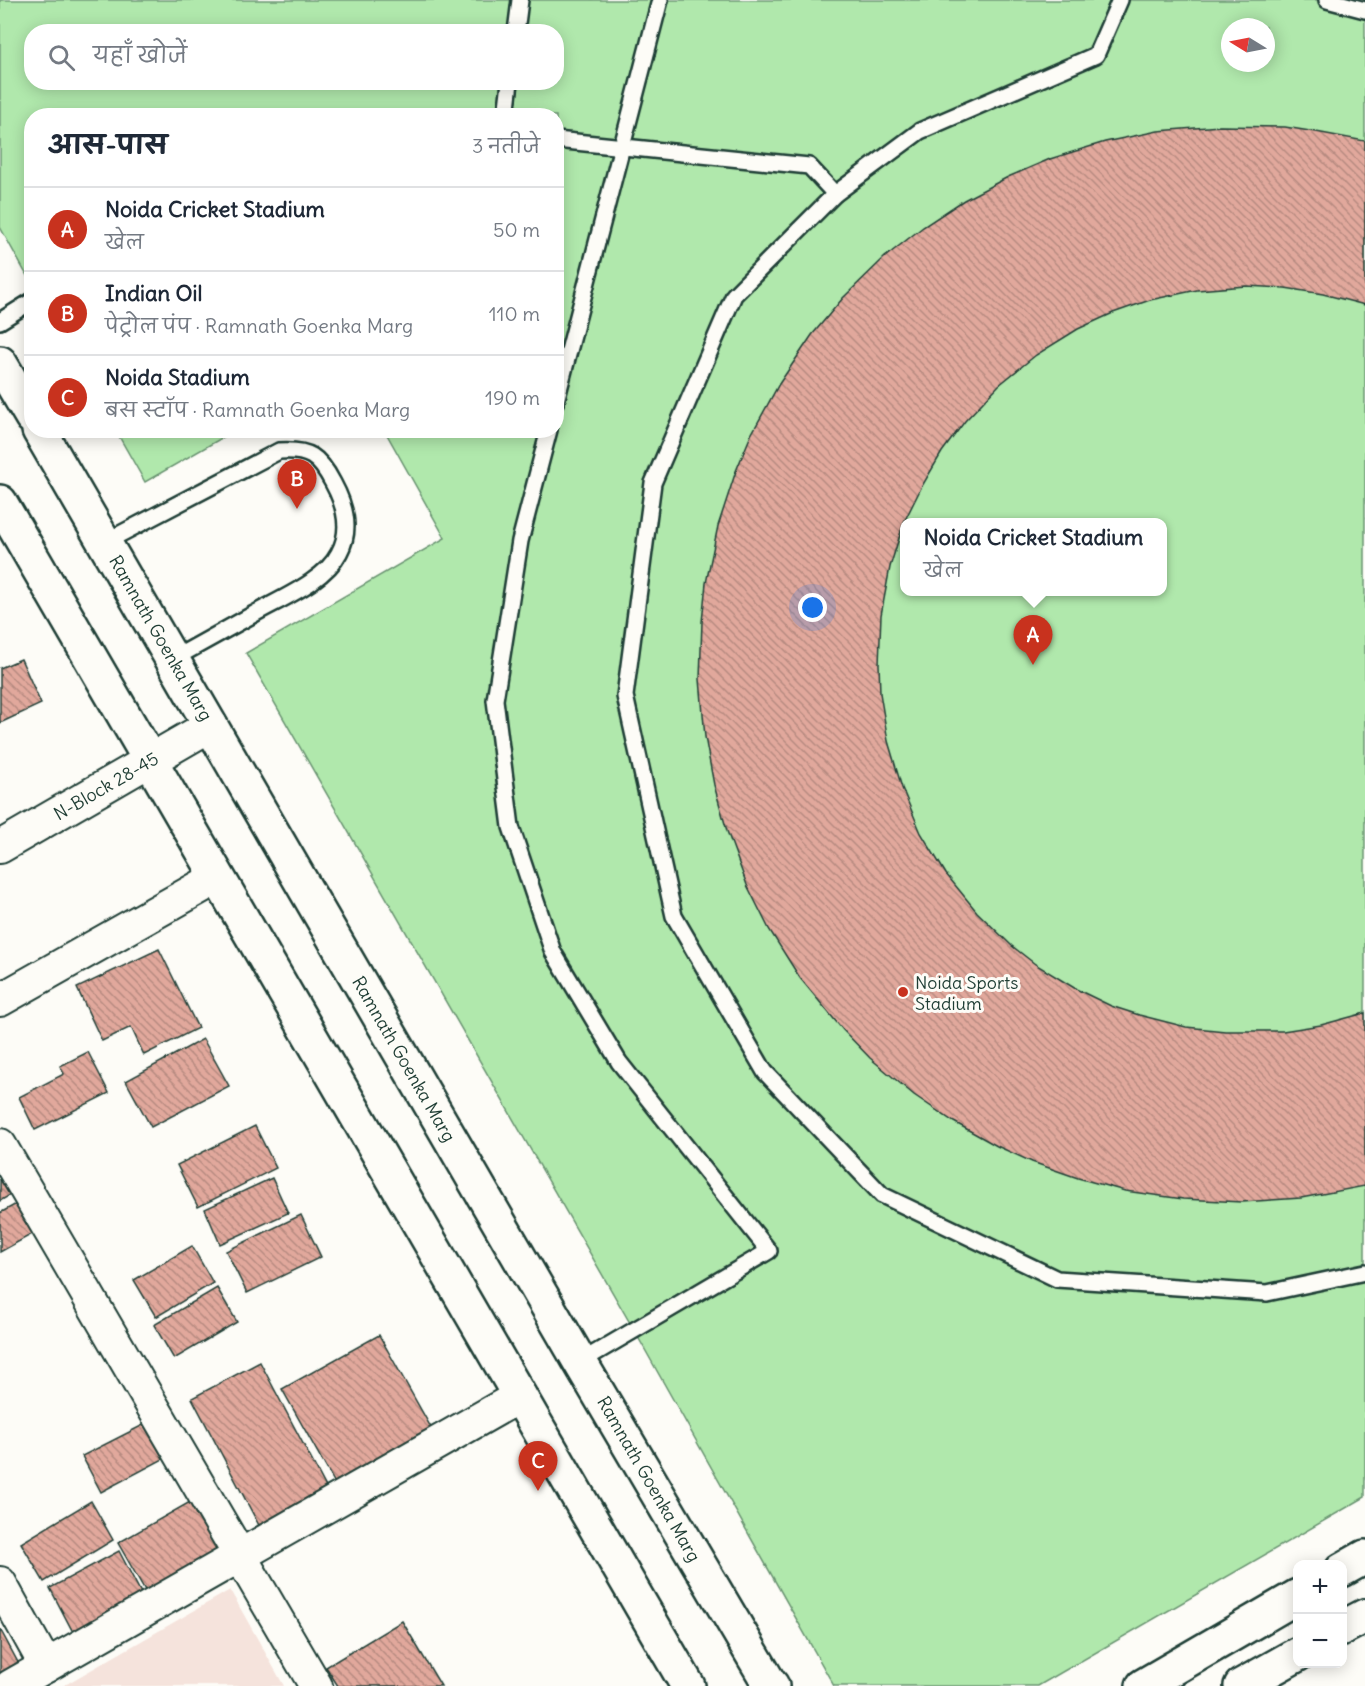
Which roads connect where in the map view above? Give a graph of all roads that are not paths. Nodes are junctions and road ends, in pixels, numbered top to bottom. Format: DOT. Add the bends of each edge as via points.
graph roads {
  1 [pos="520,0"];
  2 [pos="660,0"];
  3 [pos="1120,0"];
  4 [pos="1327,0"];
  5 [pos="1365,10"];
  6 [pos="517,24"];
  7 [pos="509,90"];
  8 [pos="507,108"];
  9 [pos="564,141"];
  10 [pos="622,147"];
  11 [pos="835,194"];
  12 [pos="24,307"];
  13 [pos="0,321"];
  14 [pos="0,363"];
  15 [pos="564,369"];
  16 [pos="24,404"];
  17 [pos="44,438"];
  18 [pos="547,438"];
  19 [pos="0,502"];
  20 [pos="105,542"];
  21 [pos="173,659"];
  22 [pos="211,724"];
  23 [pos="150,761"];
  24 [pos="0,847"];
  25 [pos="218,877"];
  26 [pos="0,1000"];
  27 [pos="0,1145"];
  28 [pos="1365,1272"];
  29 [pos="580,1362"];
  30 [pos="520,1396"];
  31 [pos="239,1556"];
  32 [pos="1365,1557"];
  33 [pos="1347,1567"];
  34 [pos="0,1582"];
  35 [pos="1293,1599"];
  36 [pos="1365,1616"];
  37 [pos="1347,1625"];
  38 [pos="1293,1657"];
  39 [pos="46,1666"];
  40 [pos="771,1685"];
  41 [pos="11,1686"];
  42 [pos="316,1686"];
  43 [pos="688,1686"];
  44 [pos="1143,1686"];
  45 [pos="1241,1686"];
  1 -- 6 [label="lane"];
  2 -- 10 [label="lane"];
  3 -- 11 [label="lane" via="1096,55 920,131"];
  4 -- 5 [label="lane"];
  7 -- 8 [label="lane"];
  9 -- 10 [label="lane"];
  10 -- 11 [label="lane" via="809,166"];
  10 -- 15 [label="lane"];
  11 -- 28 [label="lane" via="734,295 653,483 625,696 674,916 765,1072 882,1195 1057,1279 1267,1293"];
  12 -- 13 [label="lane"];
  14 -- 16 [label="street"];
  17 -- 20 [label="street, Ramnath Goenka Marg"];
  18 -- 29 [label="lane" via="520,541 495,700 511,827 553,952 619,1062 769,1251"];
  19 -- 23 [label="street"];
  20 -- 21 [label="street, Ramnath Goenka Marg"];
  20 -- 21 [label="lane" via="279,451 296,450 311,455 324,466 341,498 346,519 339,555 315,580"];
  21 -- 22 [label="street, Ramnath Goenka Marg"];
  22 -- 23 [label="street, N-Block 28-45"];
  22 -- 29 [label="street, Ramnath Goenka Marg"];
  23 -- 24 [label="street, N-Block 28-45"];
  23 -- 25 [label="street"];
  25 -- 26 [label="street"];
  25 -- 30 [label="street"];
  27 -- 31 [label="street"];
  29 -- 40 [label="street, Ramnath Goenka Marg"];
  30 -- 31 [label="street"];
  30 -- 43 [label="street"];
  31 -- 39 [label="street"];
  31 -- 42 [label="street"];
  32 -- 33 [label="street"];
  34 -- 39 [label="street"];
  35 -- 44 [label="street"];
  36 -- 37 [label="street"];
  38 -- 45 [label="street"];
  39 -- 41 [label="street"];
}
